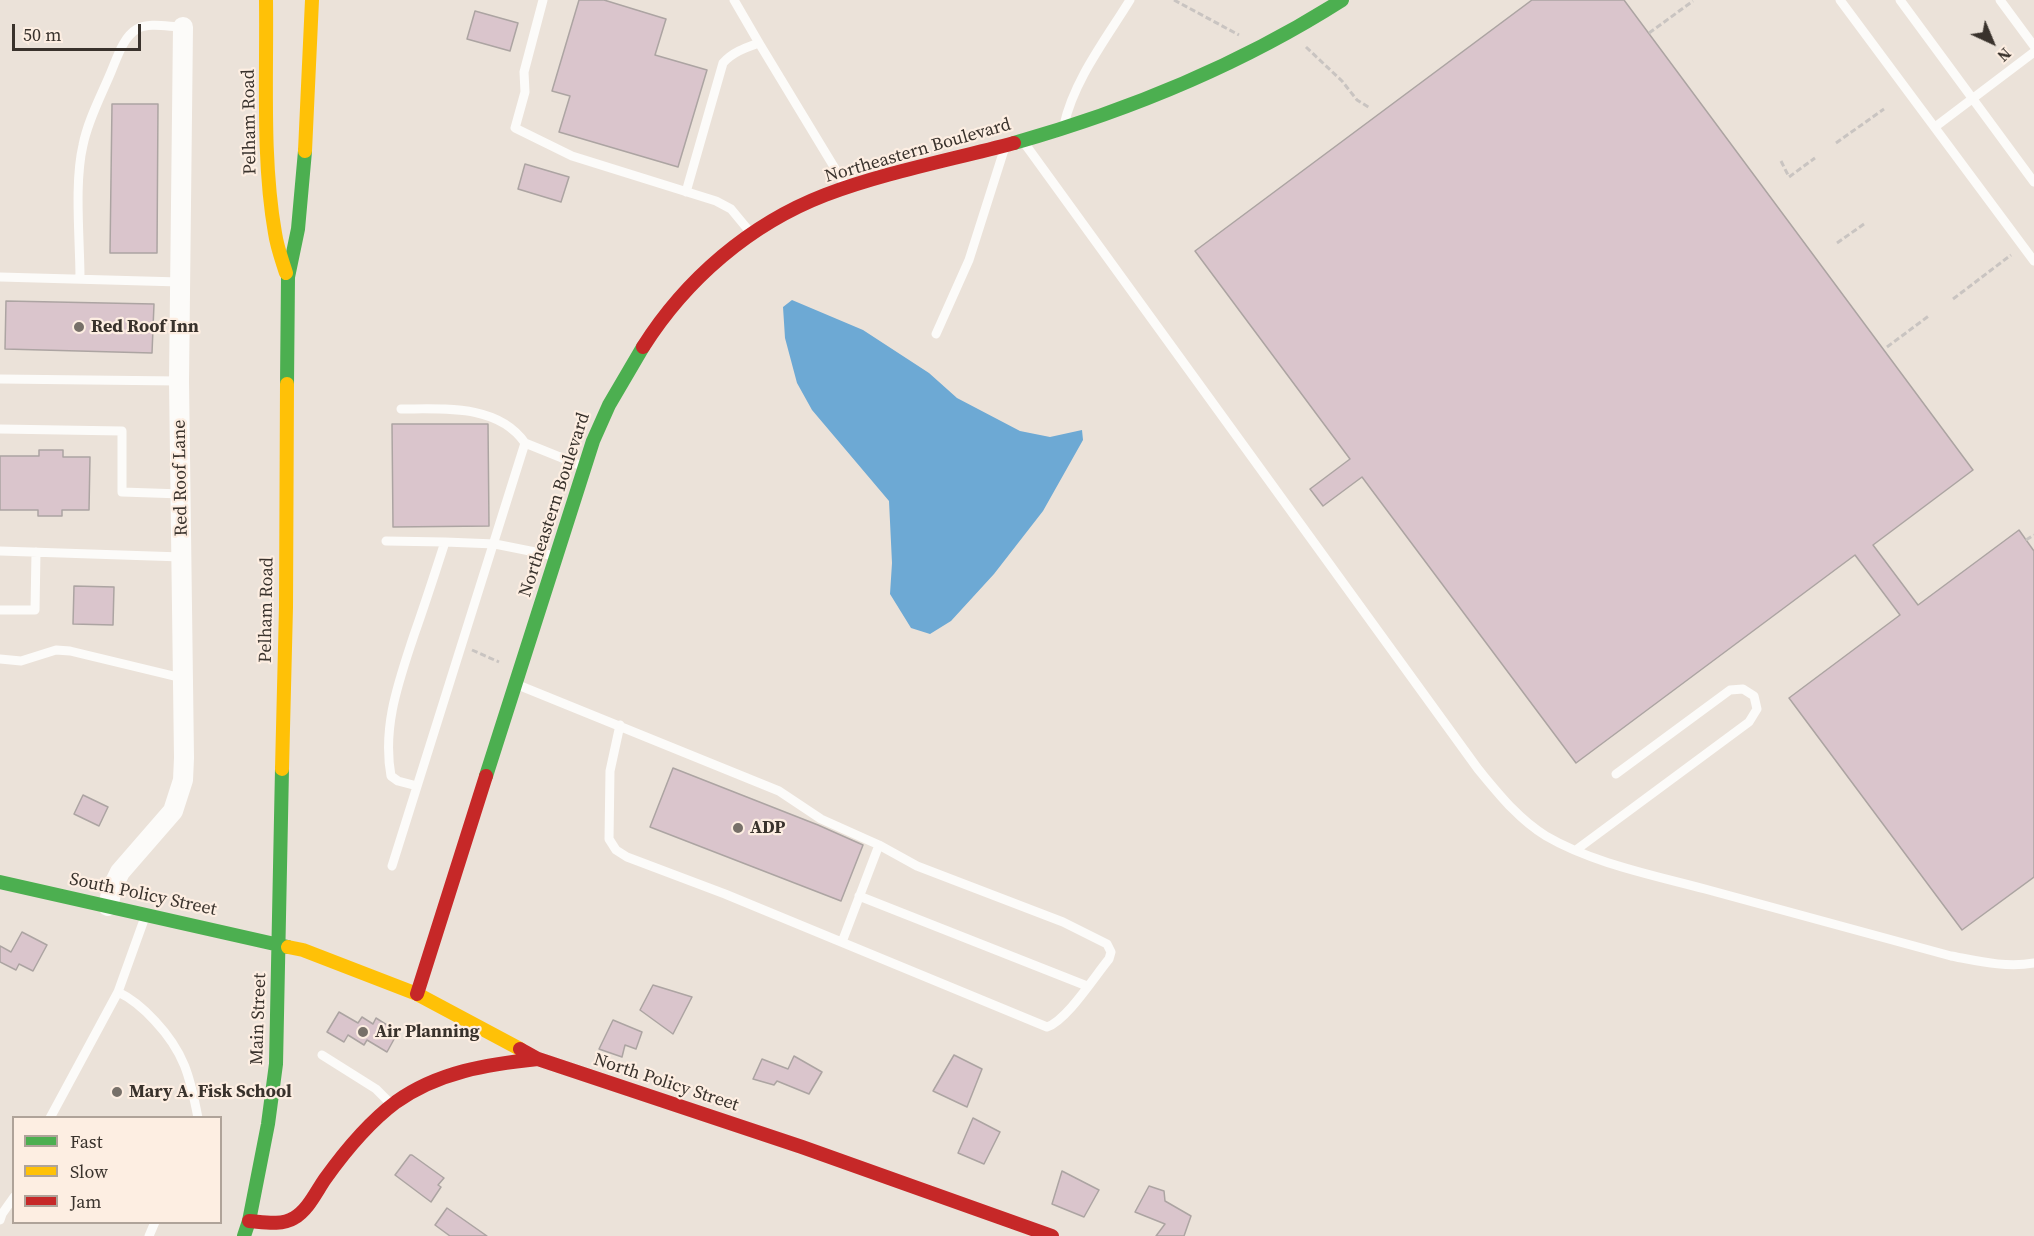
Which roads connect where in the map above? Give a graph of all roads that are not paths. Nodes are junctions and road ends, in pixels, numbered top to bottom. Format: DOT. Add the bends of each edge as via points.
graph roads {
  1 [pos="266,0"];
  2 [pos="312,0"];
  3 [pos="543,0"];
  4 [pos="734,0"];
  5 [pos="1130,0"];
  6 [pos="1840,0"];
  7 [pos="1900,0"];
  8 [pos="2000,0"];
  9 [pos="1338,1"];
  10 [pos="183,27"];
  11 [pos="759,43"];
  12 [pos="2034,46"];
  13 [pos="2034,52"];
  14 [pos="1972,98"];
  15 [pos="1935,127"];
  16 [pos="1064,128"];
  17 [pos="1022,141"];
  18 [pos="1006,145"];
  19 [pos="2034,182"];
  20 [pos="847,188"];
  21 [pos="686,192"];
  22 [pos="752,234"];
  23 [pos="2034,261"];
  24 [pos="0,277"];
  25 [pos="288,277"];
  26 [pos="80,279"];
  27 [pos="181,282"];
  28 [pos="936,334"];
  29 [pos="0,378"];
  30 [pos="179,381"];
  31 [pos="401,409"];
  32 [pos="0,429"];
  33 [pos="525,443"];
  34 [pos="584,467"];
  35 [pos="182,494"];
  36 [pos="386,541"];
  37 [pos="445,542"];
  38 [pos="495,544"];
  39 [pos="0,551"];
  40 [pos="36,552"];
  41 [pos="556,556"];
  42 [pos="182,557"];
  43 [pos="0,610"];
  44 [pos="0,659"];
  45 [pos="182,678"];
  46 [pos="515,684"];
  47 [pos="620,725"];
  48 [pos="1616,774"];
  49 [pos="417,786"];
  50 [pos="879,845"];
  51 [pos="1576,850"];
  52 [pos="392,866"];
  53 [pos="0,882"];
  54 [pos="859,896"];
  55 [pos="108,906"];
  56 [pos="146,915"];
  57 [pos="842,942"];
  58 [pos="278,944"];
  59 [pos="2034,963"];
  60 [pos="1087,986"];
  61 [pos="118,992"];
  62 [pos="417,993"];
  63 [pos="322,1055"];
  64 [pos="538,1059"];
  65 [pos="393,1105"];
  66 [pos="51,1116"];
  67 [pos="198,1116"];
  68 [pos="12,1200"];
  69 [pos="0,1220"];
  70 [pos="249,1221"];
  71 [pos="244,1236"];
  72 [pos="1052,1236"];
  1 -- 25 [label="street, Pelham Road" via="270,194 275,235"];
  2 -- 25 [label="street, Pelham Road" via="303,185"];
  3 -- 21 [label="lane" via="524,72 525,92 515,128 572,156"];
  4 -- 11 [label="lane"];
  5 -- 16 [label="lane" via="1069,104"];
  6 -- 15 [label="lane"];
  7 -- 14 [label="lane"];
  8 -- 12 [label="lane"];
  9 -- 16 [label="street, Northeastern Boulevard" via="1257,50 1214,70 1142,102"];
  10 -- 26 [label="lane" via="148,26 130,34 88,126 79,175"];
  10 -- 27 [label="street, Red Roof Lane"];
  11 -- 20 [label="lane"];
  11 -- 21 [label="lane" via="723,63"];
  13 -- 14 [label="lane"];
  14 -- 15 [label="lane"];
  14 -- 19 [label="lane"];
  15 -- 23 [label="lane"];
  16 -- 17 [label="street, Northeastern Boulevard"];
  17 -- 18 [label="street, Northeastern Boulevard"];
  17 -- 51 [label="lane" via="1478,769 1523,818 1546,836"];
  18 -- 20 [label="street, Northeastern Boulevard"];
  18 -- 28 [label="lane" via="969,260"];
  20 -- 22 [label="street, Northeastern Boulevard" via="797,207"];
  21 -- 22 [label="lane" via="731,209"];
  22 -- 34 [label="street, Northeastern Boulevard" via="699,277 645,342 603,415"];
  24 -- 26 [label="lane"];
  25 -- 58 [label="street, Pelham Road"];
  26 -- 27 [label="lane"];
  27 -- 30 [label="street, Red Roof Lane"];
  29 -- 30 [label="lane"];
  30 -- 35 [label="street, Red Roof Lane"];
  31 -- 33 [label="lane" via="481,413 502,421"];
  32 -- 35 [label="lane" via="122,431 122,492"];
  33 -- 34 [label="lane"];
  33 -- 38 [label="lane"];
  34 -- 41 [label="street, Northeastern Boulevard"];
  35 -- 42 [label="street, Red Roof Lane"];
  36 -- 37 [label="lane"];
  37 -- 38 [label="lane"];
  37 -- 49 [label="lane" via="400,679 389,727 392,776"];
  38 -- 41 [label="lane"];
  38 -- 49 [label="lane"];
  39 -- 40 [label="lane"];
  40 -- 42 [label="lane"];
  40 -- 43 [label="lane" via="35,610"];
  41 -- 46 [label="street, Northeastern Boulevard"];
  42 -- 45 [label="street, Red Roof Lane"];
  44 -- 45 [label="lane" via="21,661 56,650 70,651"];
  45 -- 55 [label="street, Red Roof Lane" via="184,758 178,796 169,816 120,872"];
  46 -- 47 [label="lane"];
  46 -- 62 [label="street, Northeastern Boulevard"];
  47 -- 50 [label="lane" via="779,791 821,819"];
  47 -- 57 [label="lane" via="610,771 609,839 616,850"];
  48 -- 51 [label="lane" via="1730,690 1743,689 1754,696 1757,709 1749,722"];
  49 -- 52 [label="lane"];
  50 -- 54 [label="lane"];
  50 -- 60 [label="lane" via="917,866 1063,922 1107,944 1109,959"];
  51 -- 59 [label="lane" via="1642,872 1950,956 1986,963"];
  53 -- 55 [label="street, South Policy Street"];
  54 -- 57 [label="lane"];
  54 -- 60 [label="lane"];
  55 -- 56 [label="street, South Policy Street"];
  56 -- 58 [label="street, South Policy Street"];
  56 -- 61 [label="lane"];
  57 -- 60 [label="lane" via="1047,1027 1064,1015"];
  58 -- 62 [label="street, North Policy Street" via="316,954"];
  58 -- 70 [label="street, Main Street" via="276,1064"];
  61 -- 66 [label="lane"];
  61 -- 67 [label="lane" via="144,1009 177,1047 188,1072"];
  62 -- 64 [label="street, North Policy Street"];
  63 -- 65 [label="lane" via="376,1089"];
  64 -- 65 [label="street" via="462,1070 421,1087"];
  64 -- 72 [label="street, North Policy Street"];
  65 -- 70 [label="street" via="372,1121 293,1218 273,1223"];
  68 -- 69 [label="lane"];
  70 -- 71 [label="street, Main Street"];
}
